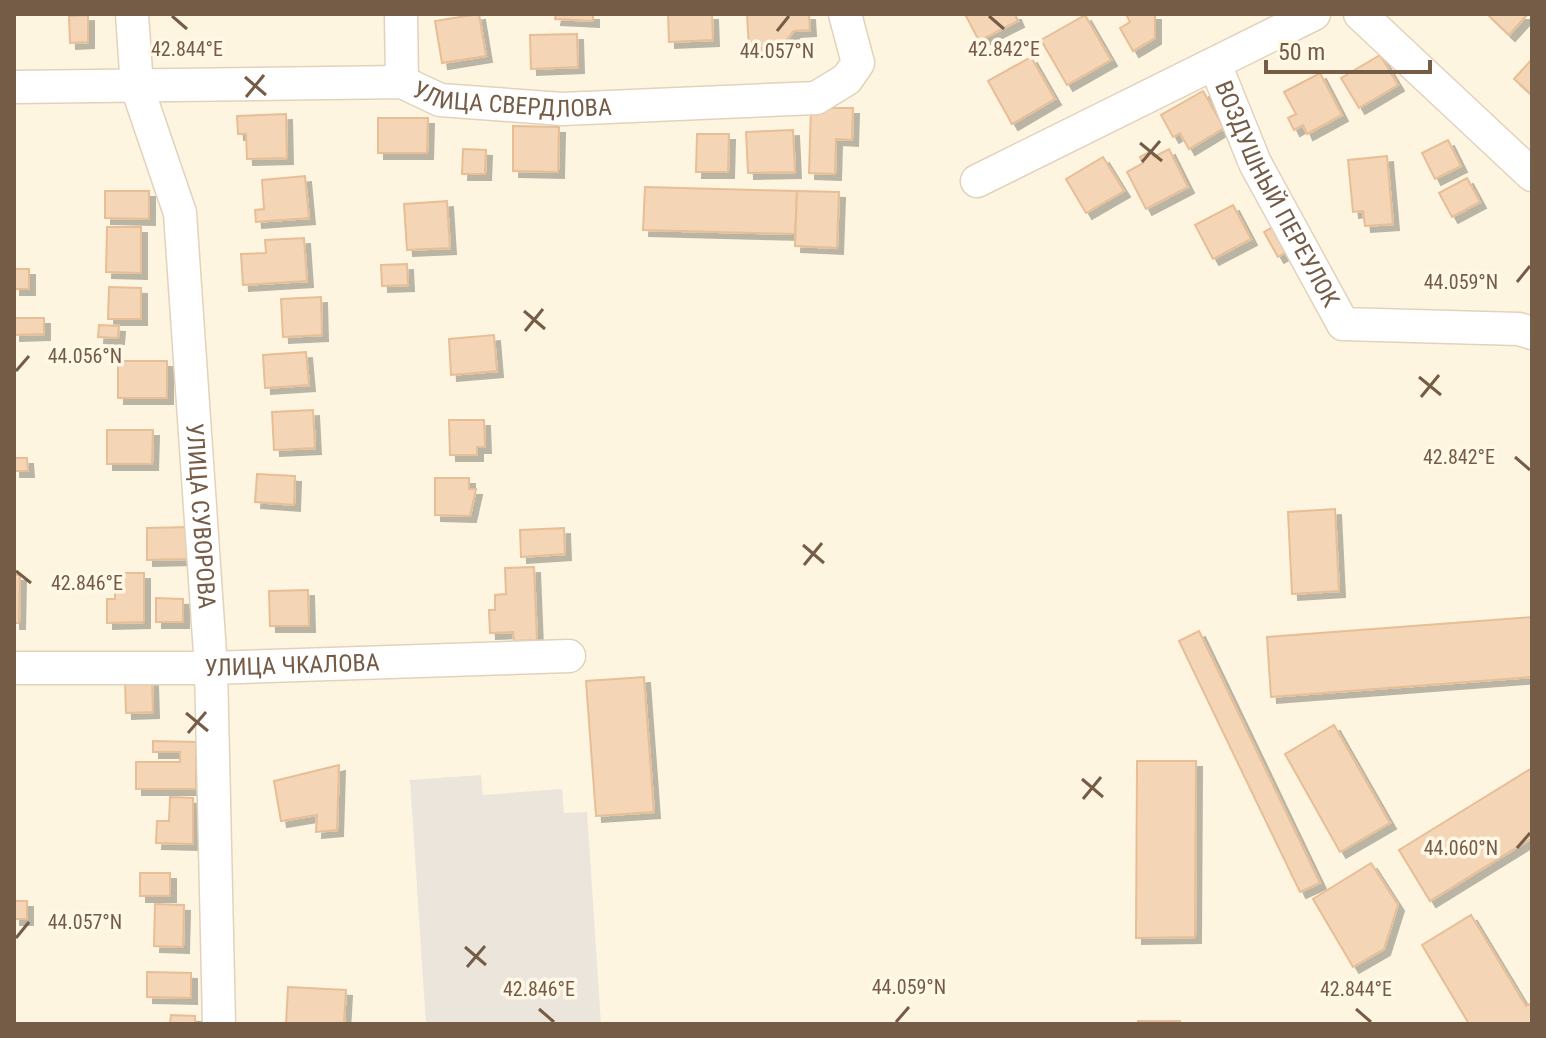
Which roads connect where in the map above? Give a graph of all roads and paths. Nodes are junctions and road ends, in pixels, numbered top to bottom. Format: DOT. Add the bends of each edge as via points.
graph roads {
  1 [pos="132,14"];
  2 [pos="401,14"];
  3 [pos="845,14"];
  4 [pos="1314,14"];
  5 [pos="1360,14"];
  6 [pos="1215,64"];
  7 [pos="402,82"];
  8 [pos="14,87"];
  9 [pos="137,87"];
  10 [pos="1532,175"];
  11 [pos="977,181"];
  12 [pos="1532,333"];
  13 [pos="569,656"];
  14 [pos="14,668"];
  15 [pos="211,668"];
  16 [pos="219,1024"];
  1 -- 9 [label="street, УЛИЦА СУВОРОВА"];
  2 -- 7 [label="street"];
  3 -- 7 [label="street, УЛИЦА СВЕРДЛОВА" via="858,63 847,79 816,98 562,109 440,100"];
  4 -- 6 [label="street"];
  5 -- 10 [label="street"];
  6 -- 11 [label="street"];
  6 -- 12 [label="street, ВОЗДУШНЫЙ ПЕРЕУЛОК" via="1255,163 1343,324"];
  7 -- 9 [label="street, УЛИЦА СВЕРДЛОВА"];
  8 -- 9 [label="street, УЛИЦА СВЕРДЛОВА"];
  9 -- 15 [label="street, УЛИЦА СУВОРОВА" via="180,213"];
  13 -- 15 [label="street, УЛИЦА ЧКАЛОВА"];
  14 -- 15 [label="street, УЛИЦА ЧКАЛОВА"];
  15 -- 16 [label="street, УЛИЦА СУВОРОВА"];
}
